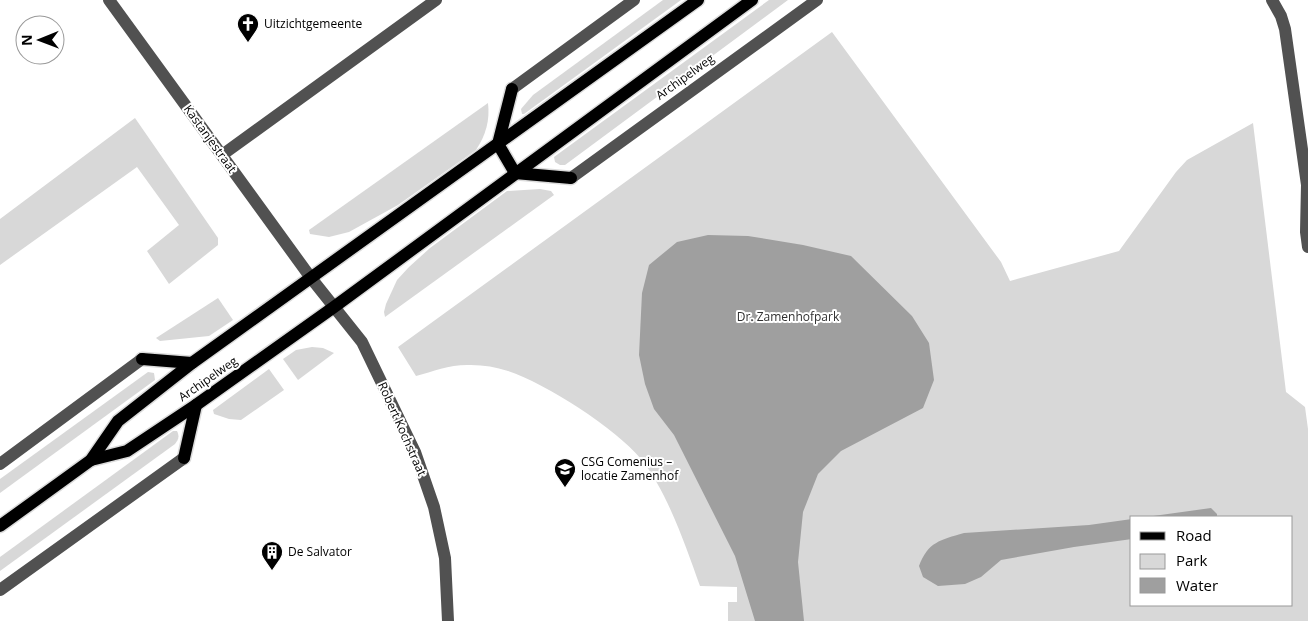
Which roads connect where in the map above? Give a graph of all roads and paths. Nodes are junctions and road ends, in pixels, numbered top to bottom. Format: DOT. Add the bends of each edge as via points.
graph roads {
  1 [pos="109,0"];
  2 [pos="436,0"];
  3 [pos="634,0"];
  4 [pos="698,0"];
  5 [pos="752,0"];
  6 [pos="817,0"];
  7 [pos="1272,0"];
  8 [pos="512,89"];
  9 [pos="498,144"];
  10 [pos="222,155"];
  11 [pos="516,173"];
  12 [pos="571,178"];
  13 [pos="1308,247"];
  14 [pos="311,278"];
  15 [pos="334,307"];
  16 [pos="142,359"];
  17 [pos="192,363"];
  18 [pos="196,405"];
  19 [pos="184,458"];
  20 [pos="91,460"];
  21 [pos="0,464"];
  22 [pos="0,526"];
  23 [pos="0,590"];
  24 [pos="448,621"];
  1 -- 10 [label="street, Kastanjestraat"];
  2 -- 10 [label="street"];
  3 -- 8 [label="street"];
  4 -- 9 [label="main road, Archipelweg"];
  5 -- 11 [label="main road, Archipelweg"];
  6 -- 12 [label="street, Archipelweg"];
  7 -- 13 [label="street" via="1284,29 1306,185"];
  8 -- 9 [label="main road"];
  9 -- 11 [label="main road"];
  9 -- 14 [label="main road, Archipelweg"];
  10 -- 14 [label="street, Kastanjestraat"];
  11 -- 12 [label="main road"];
  11 -- 15 [label="main road, Archipelweg"];
  14 -- 15 [label="street"];
  14 -- 17 [label="main road, Archipelweg"];
  15 -- 18 [label="main road, Archipelweg"];
  15 -- 24 [label="street, Robert Kochstraat" via="362,342 415,452 434,507 445,558"];
  16 -- 17 [label="main road"];
  16 -- 21 [label="street"];
  17 -- 20 [label="main road, Archipelweg" via="118,421"];
  18 -- 19 [label="main road"];
  18 -- 20 [label="main road, Archipelweg" via="127,451"];
  19 -- 23 [label="street"];
  20 -- 22 [label="main road, Archipelweg"];
}
